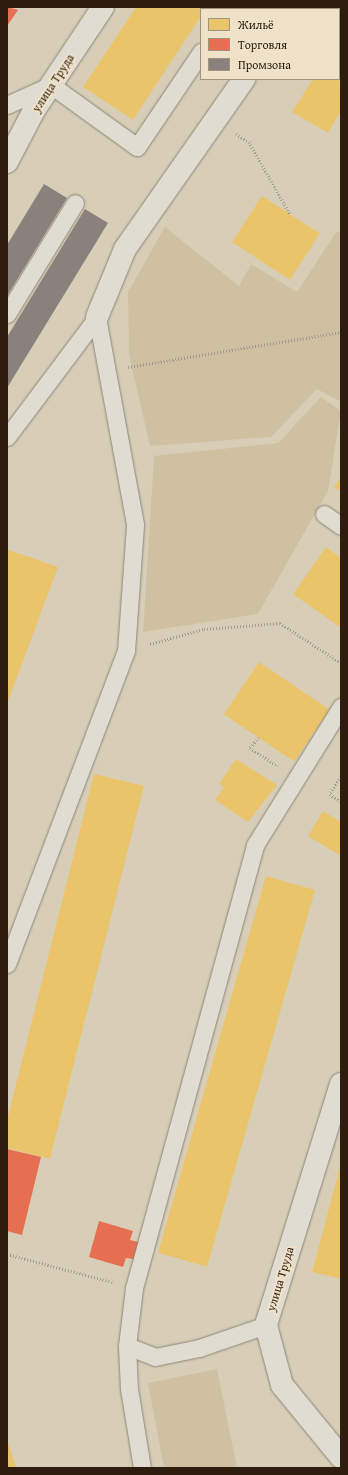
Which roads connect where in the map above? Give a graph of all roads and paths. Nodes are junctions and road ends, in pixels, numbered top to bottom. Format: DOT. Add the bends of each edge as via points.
graph roads {
  1 [pos="103,7"];
  2 [pos="200,54"];
  3 [pos="243,80"];
  4 [pos="51,85"];
  5 [pos="7,105"];
  6 [pos="249,142"];
  7 [pos="7,162"];
  8 [pos="75,203"];
  9 [pos="290,214"];
  10 [pos="7,314"];
  11 [pos="97,318"];
  12 [pos="341,332"];
  13 [pos="106,371"];
  14 [pos="7,437"];
  15 [pos="324,514"];
  16 [pos="341,526"];
  17 [pos="126,651"];
  18 [pos="341,663"];
  19 [pos="341,707"];
  20 [pos="259,738"];
  21 [pos="341,777"];
  22 [pos="297,778"];
  23 [pos="341,802"];
  24 [pos="7,964"];
  25 [pos="341,1084"];
  26 [pos="7,1254"];
  27 [pos="134,1288"];
  28 [pos="266,1325"];
  29 [pos="127,1346"];
  30 [pos="341,1457"];
  31 [pos="142,1468"];
  1 -- 4 [label="street, улица Труда"];
  2 -- 4 [label="lane" via="138,147"];
  3 -- 11 [label="street" via="125,249"];
  4 -- 5 [label="lane"];
  4 -- 7 [label="street, улица Труда"];
  6 -- 9 [label="path"];
  8 -- 10 [label="lane"];
  11 -- 13 [label="lane"];
  11 -- 14 [label="lane"];
  12 -- 13 [label="path"];
  13 -- 17 [label="lane" via="135,524"];
  15 -- 16 [label="lane"];
  17 -- 18 [label="path" via="204,629 280,623"];
  17 -- 24 [label="lane"];
  19 -- 22 [label="lane"];
  20 -- 22 [label="path" via="250,748"];
  21 -- 23 [label="path" via="330,794"];
  22 -- 27 [label="lane" via="255,845"];
  25 -- 28 [label="street, улица Труда"];
  26 -- 27 [label="path"];
  27 -- 29 [label="lane"];
  28 -- 29 [label="lane" via="199,1348 155,1357"];
  28 -- 30 [label="street, улица Труда" via="282,1385"];
  29 -- 31 [label="lane" via="129,1389"];
}
